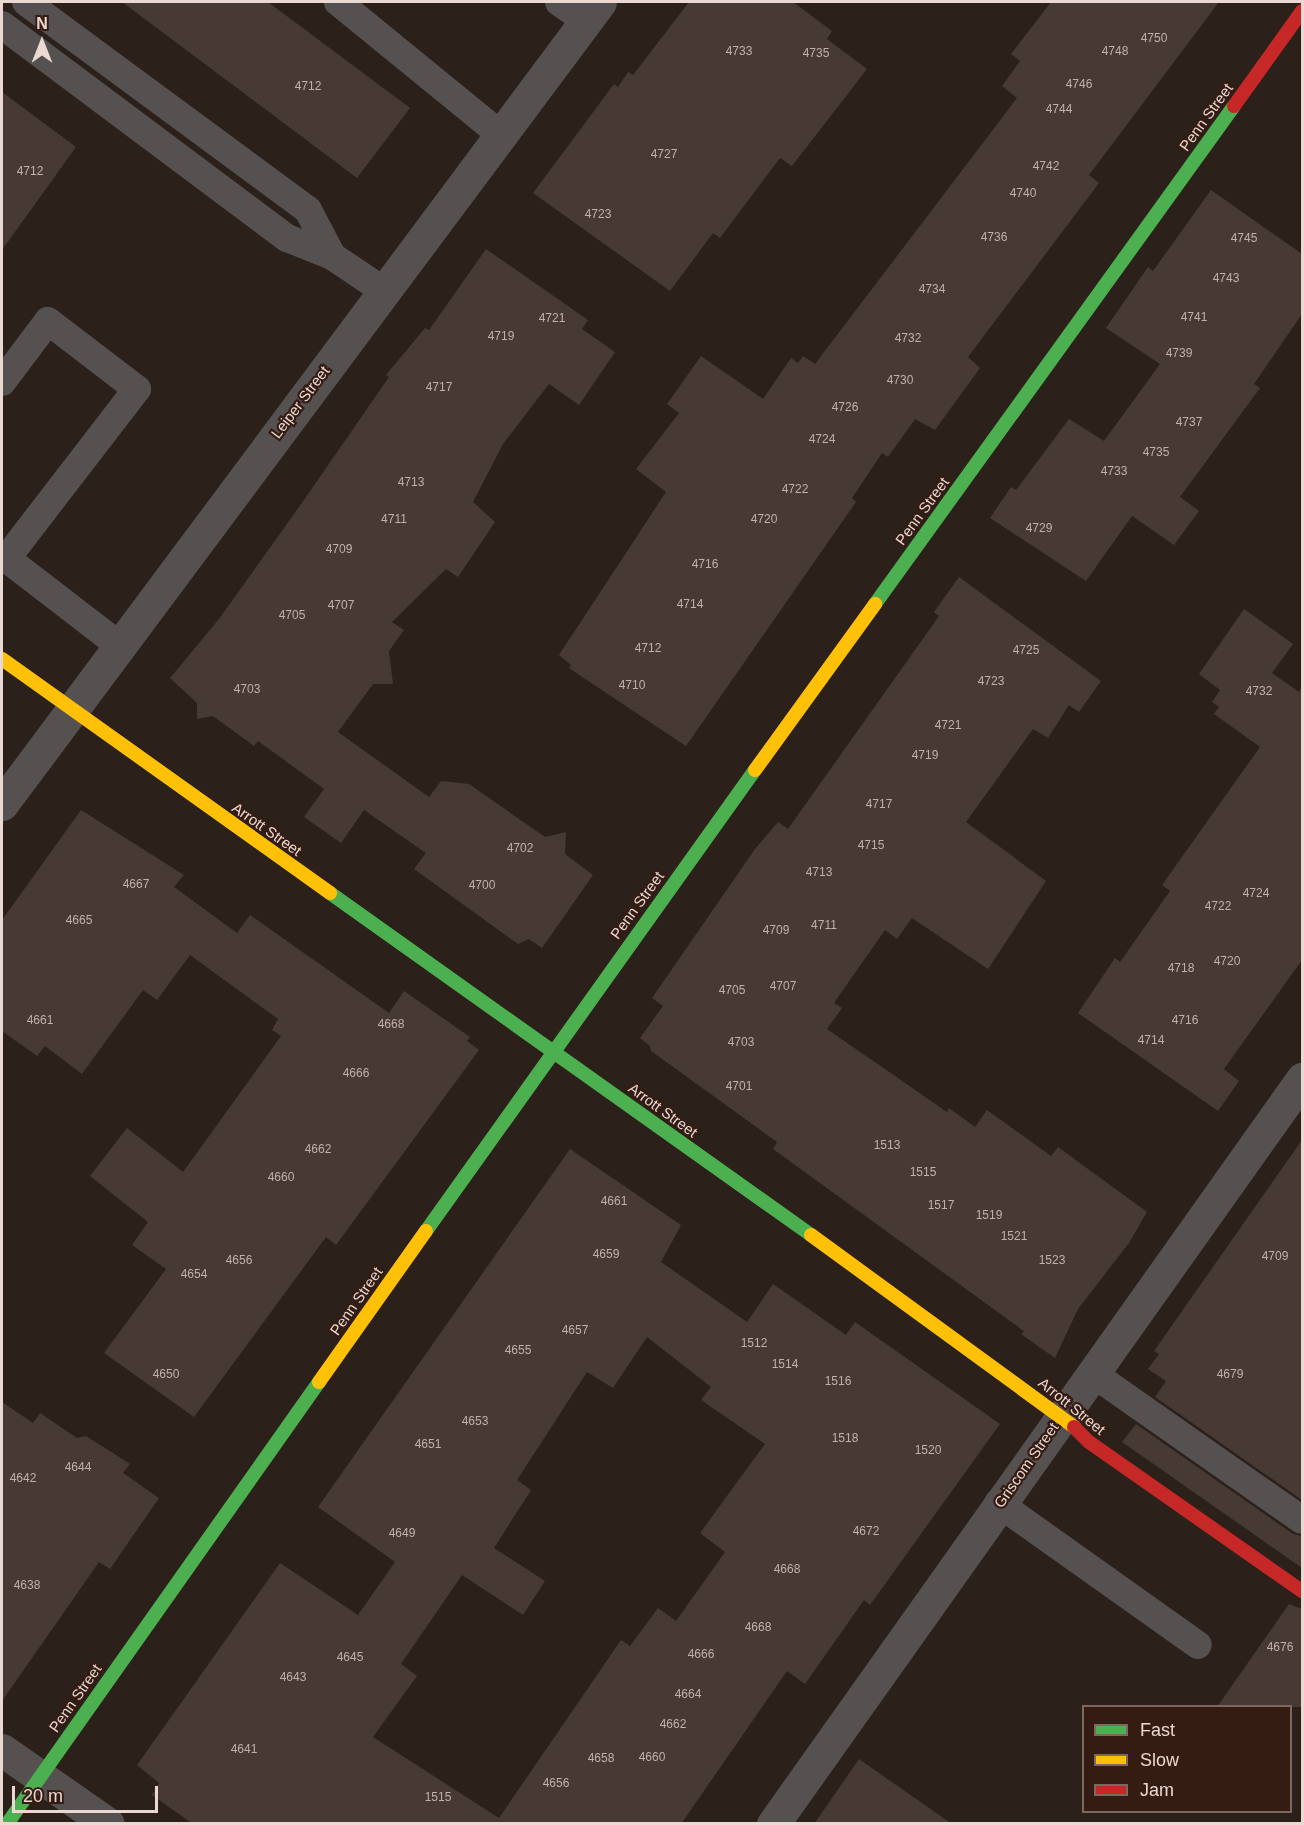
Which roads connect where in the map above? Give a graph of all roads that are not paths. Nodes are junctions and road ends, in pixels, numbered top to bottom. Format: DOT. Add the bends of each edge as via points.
graph roads {
  1 [pos="26,2"];
  2 [pos="338,2"];
  3 [pos="559,2"];
  4 [pos="593,11"];
  5 [pos="1302,11"];
  6 [pos="2,25"];
  7 [pos="501,135"];
  8 [pos="332,256"];
  9 [pos="384,291"];
  10 [pos="2,382"];
  11 [pos="4,557"];
  12 [pos="119,645"];
  13 [pos="2,659"];
  14 [pos="70,710"];
  15 [pos="2,804"];
  16 [pos="553,1051"];
  17 [pos="1302,1079"];
  18 [pos="1092,1373"];
  19 [pos="1061,1414"];
  20 [pos="998,1503"];
  21 [pos="1302,1520"];
  22 [pos="1302,1591"];
  23 [pos="1198,1646"];
  24 [pos="2,1750"];
  25 [pos="39,1777"];
  26 [pos="7,1824"];
  27 [pos="108,1824"];
  28 [pos="773,1824"];
  1 -- 8 [label="lane" via="308,210"];
  2 -- 7 [label="lane"];
  3 -- 4 [label="lane"];
  4 -- 7 [label="street, Leiper Street"];
  5 -- 16 [label="street, Penn Street"];
  6 -- 8 [label="lane" via="287,238"];
  7 -- 9 [label="street, Leiper Street"];
  8 -- 9 [label="lane"];
  9 -- 12 [label="street, Leiper Street"];
  10 -- 11 [label="lane" via="48,321 137,389"];
  11 -- 12 [label="lane"];
  12 -- 14 [label="street, Leiper Street"];
  13 -- 14 [label="street, Arrott Street"];
  14 -- 15 [label="street, Leiper Street"];
  14 -- 16 [label="street, Arrott Street"];
  16 -- 19 [label="street, Arrott Street"];
  16 -- 25 [label="street, Penn Street"];
  17 -- 18 [label="street, Griscom Street"];
  18 -- 19 [label="street, Griscom Street"];
  18 -- 21 [label="lane"];
  19 -- 20 [label="street, Griscom Street"];
  19 -- 22 [label="street, Arrott Street" via="1089,1442"];
  20 -- 23 [label="lane"];
  20 -- 28 [label="street, Griscom Street"];
  24 -- 25 [label="street"];
  25 -- 26 [label="street, Penn Street"];
  25 -- 27 [label="street"];
}
